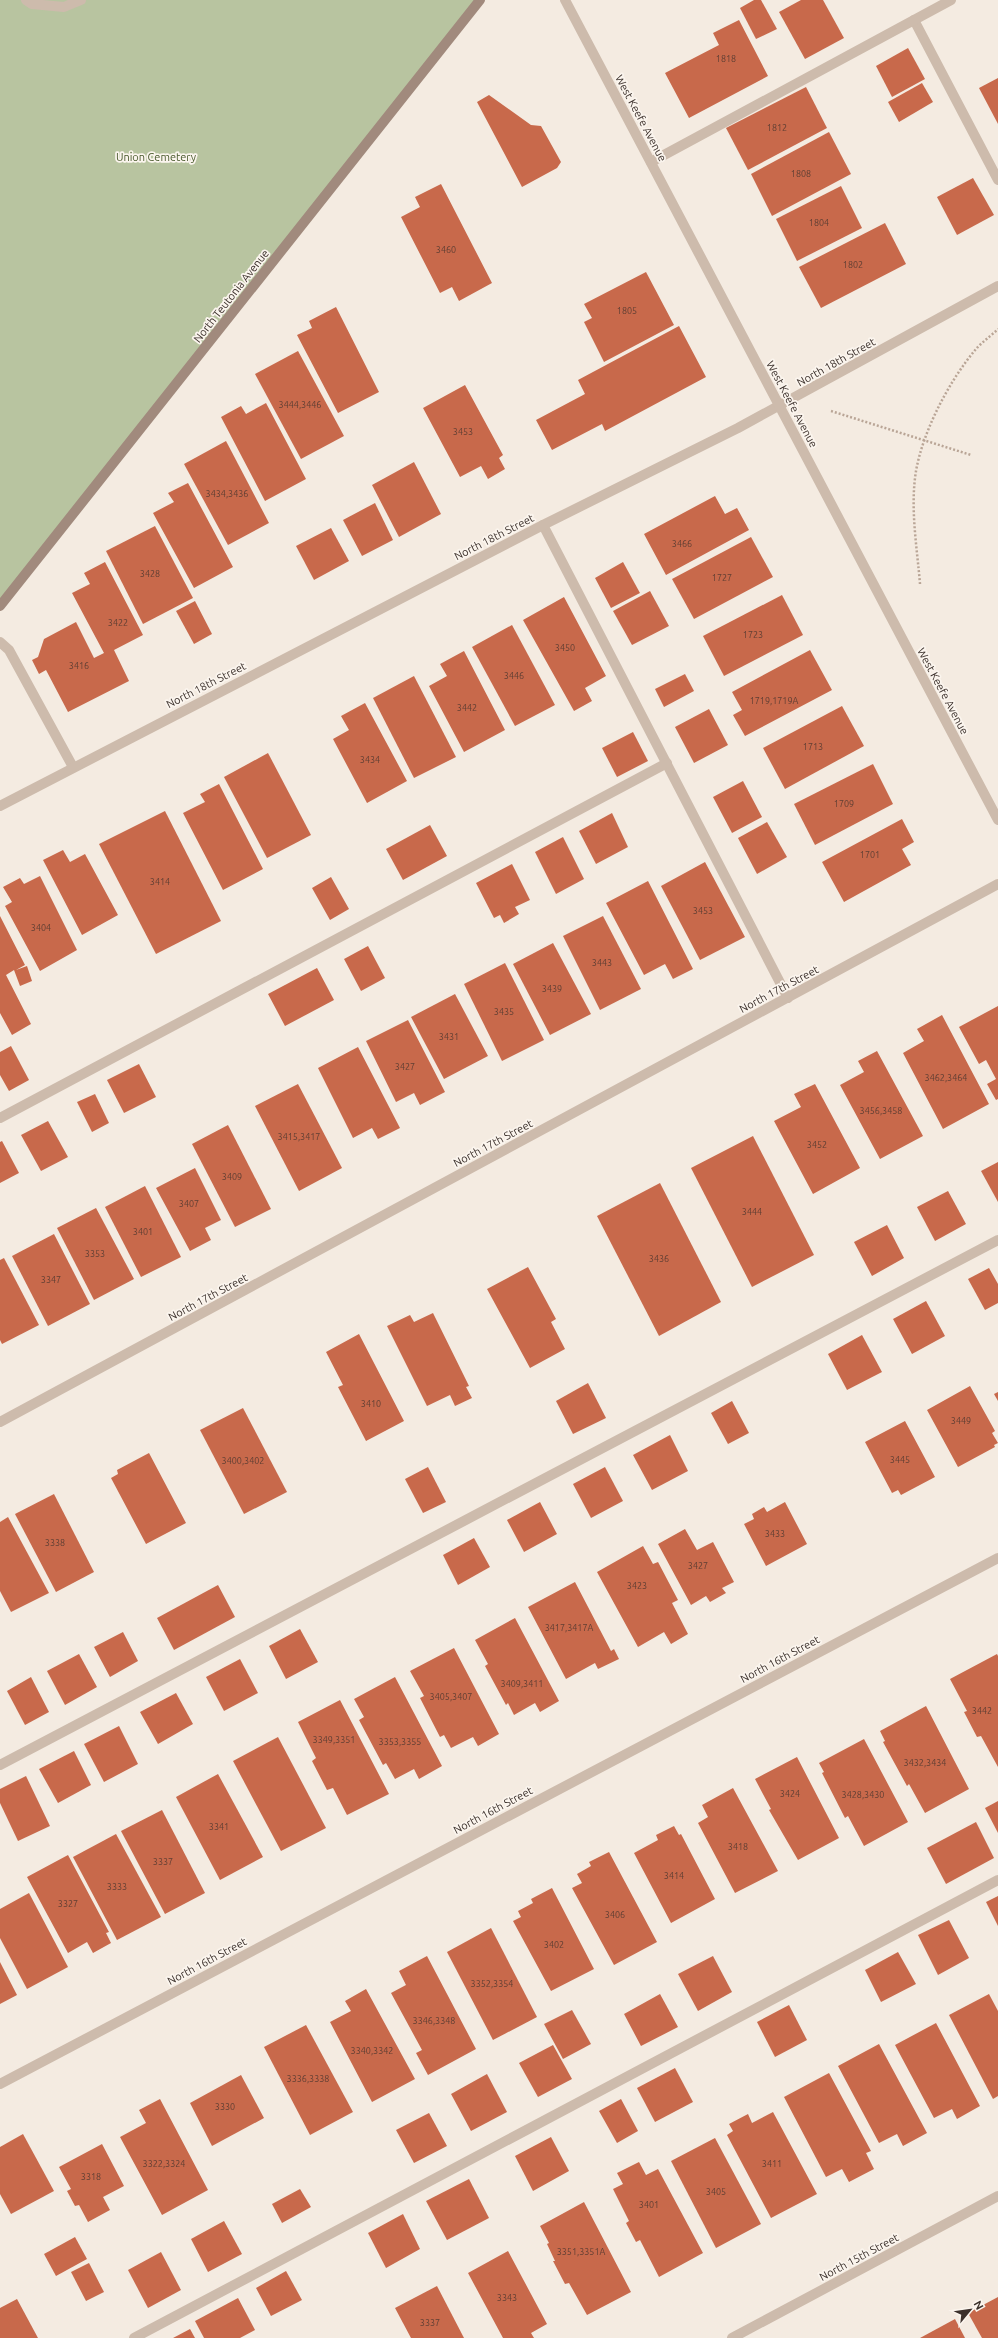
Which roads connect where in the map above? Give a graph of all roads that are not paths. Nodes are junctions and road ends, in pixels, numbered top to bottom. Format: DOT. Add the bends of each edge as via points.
graph roads {
  1 [pos="26,0"];
  2 [pos="81,0"];
  3 [pos="480,0"];
  4 [pos="565,0"];
  5 [pos="951,0"];
  6 [pos="914,20"];
  7 [pos="651,162"];
  8 [pos="998,180"];
  9 [pos="998,286"];
  10 [pos="780,406"];
  11 [pos="543,525"];
  12 [pos="0,606"];
  13 [pos="0,642"];
  14 [pos="667,763"];
  15 [pos="73,768"];
  16 [pos="0,806"];
  17 [pos="998,820"];
  18 [pos="998,884"];
  19 [pos="788,998"];
  20 [pos="0,1118"];
  21 [pos="998,1240"];
  22 [pos="0,1422"];
  23 [pos="998,1558"];
  24 [pos="0,1765"];
  25 [pos="998,1880"];
  26 [pos="0,2084"];
  27 [pos="998,2196"];
  28 [pos="134,2338"];
  29 [pos="732,2338"];
  1 -- 2 [label="street" via="32,4 64,7"];
  3 -- 12 [label="main road, North Teutonia Avenue"];
  4 -- 7 [label="street, West Keefe Avenue"];
  5 -- 6 [label="street"];
  6 -- 7 [label="street"];
  6 -- 8 [label="street"];
  7 -- 10 [label="street, West Keefe Avenue"];
  9 -- 10 [label="street, North 18th Street"];
  10 -- 11 [label="street, North 18th Street"];
  10 -- 17 [label="street, West Keefe Avenue"];
  11 -- 14 [label="street"];
  11 -- 15 [label="street, North 18th Street"];
  13 -- 15 [label="street" via="10,650"];
  14 -- 19 [label="street"];
  14 -- 20 [label="street"];
  15 -- 16 [label="street, North 18th Street"];
  18 -- 19 [label="street, North 17th Street"];
  19 -- 22 [label="street, North 17th Street"];
  21 -- 24 [label="street"];
  23 -- 26 [label="street, North 16th Street"];
  25 -- 28 [label="street"];
  27 -- 29 [label="street, North 15th Street"];
}
